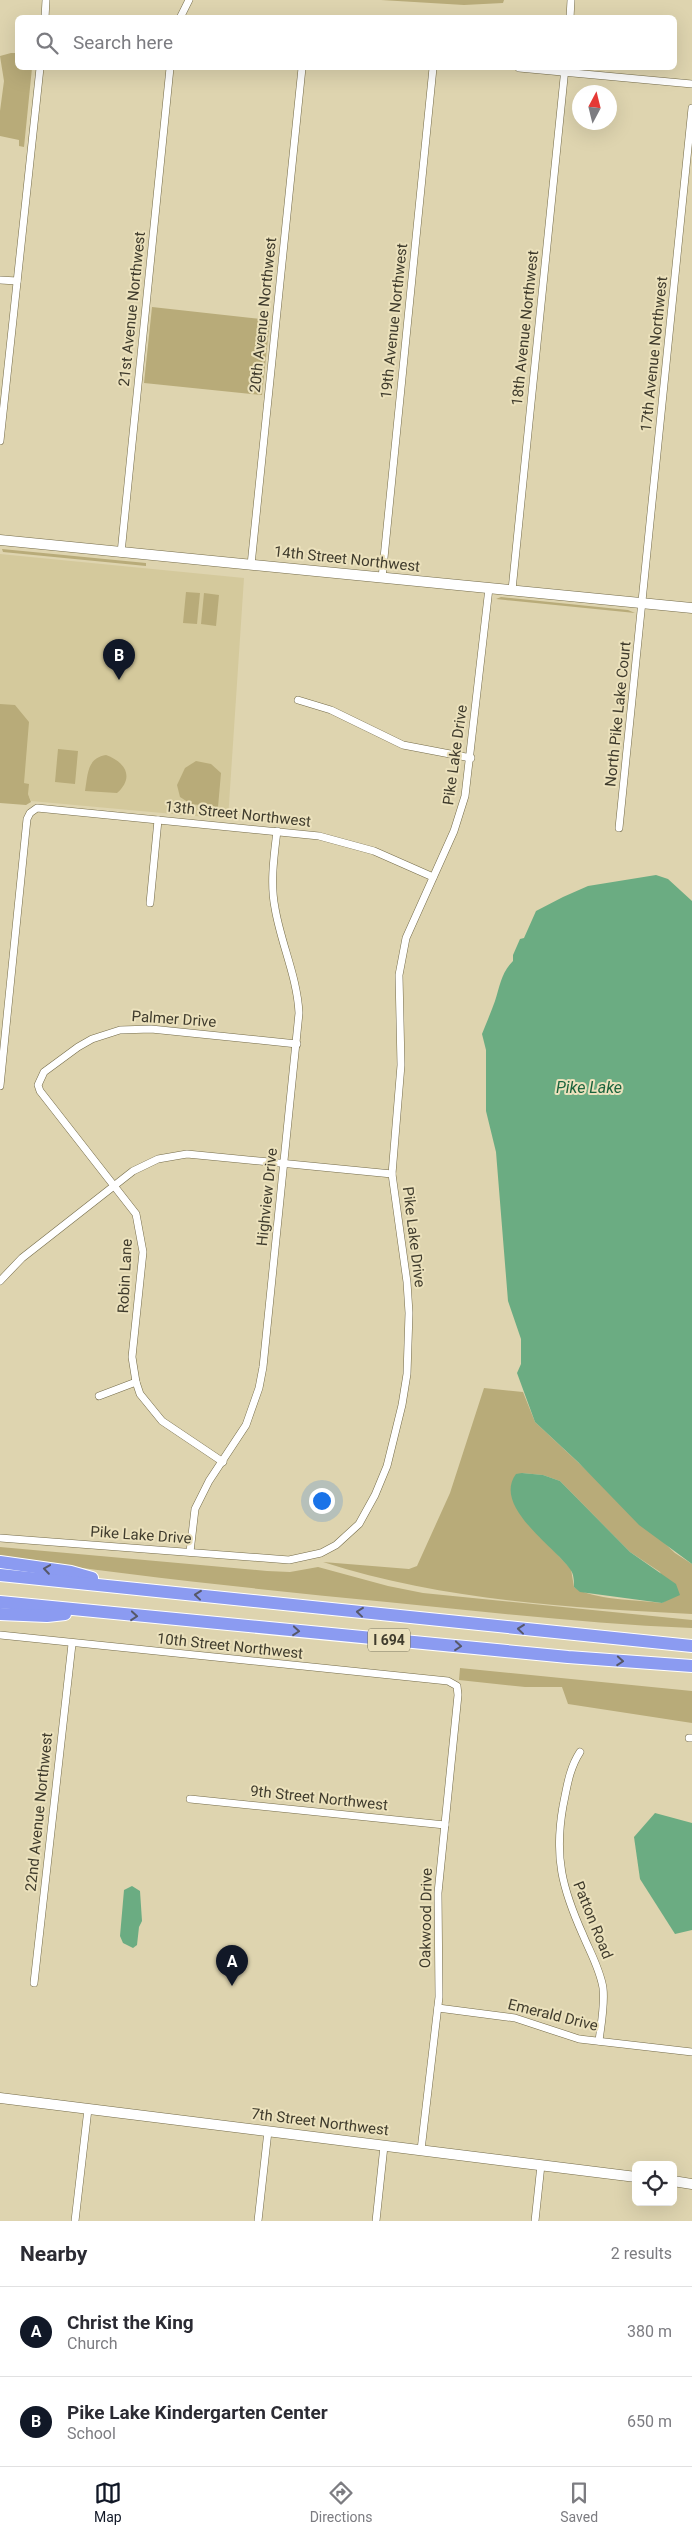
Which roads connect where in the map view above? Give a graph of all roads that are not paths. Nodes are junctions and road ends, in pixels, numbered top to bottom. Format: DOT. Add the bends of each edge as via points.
graph roads {
  1 [pos="46,0"];
  2 [pos="189,0"];
  3 [pos="571,0"];
  4 [pos="45,15"];
  5 [pos="182,15"];
  6 [pos="570,15"];
  7 [pos="40,70"];
  8 [pos="170,70"];
  9 [pos="302,70"];
  10 [pos="433,70"];
  11 [pos="564,70"];
  12 [pos="692,84"];
  13 [pos="692,108"];
  14 [pos="0,280"];
  15 [pos="16,281"];
  16 [pos="2,408"];
  17 [pos="0,441"];
  18 [pos="0,540"];
  19 [pos="121,552"];
  20 [pos="251,565"];
  21 [pos="382,578"];
  22 [pos="489,588"];
  23 [pos="512,590"];
  24 [pos="643,604"];
  25 [pos="692,608"];
  26 [pos="298,700"];
  27 [pos="471,758"];
  28 [pos="158,820"];
  29 [pos="620,828"];
  30 [pos="277,831"];
  31 [pos="433,877"];
  32 [pos="150,903"];
  33 [pos="297,1044"];
  34 [pos="38,1085"];
  35 [pos="0,1086"];
  36 [pos="284,1163"];
  37 [pos="392,1174"];
  38 [pos="115,1185"];
  39 [pos="0,1281"];
  40 [pos="136,1382"];
  41 [pos="99,1396"];
  42 [pos="223,1462"];
  43 [pos="0,1538"];
  44 [pos="190,1552"];
  45 [pos="0,1562"];
  46 [pos="0,1575"];
  47 [pos="128,1588"];
  48 [pos="0,1602"];
  49 [pos="86,1612"];
  50 [pos="0,1614"];
  51 [pos="570,1634"];
  52 [pos="0,1635"];
  53 [pos="692,1640"];
  54 [pos="72,1644"];
  55 [pos="692,1646"];
  56 [pos="692,1666"];
  57 [pos="457,1686"];
  58 [pos="580,1752"];
  59 [pos="190,1799"];
  60 [pos="445,1825"];
  61 [pos="34,1983"];
  62 [pos="438,2008"];
  63 [pos="600,2041"];
  64 [pos="692,2052"];
  65 [pos="0,2098"];
  66 [pos="88,2109"];
  67 [pos="268,2131"];
  68 [pos="384,2146"];
  69 [pos="421,2150"];
  70 [pos="541,2165"];
  71 [pos="632,2176"];
  72 [pos="677,2182"];
  73 [pos="692,2184"];
  74 [pos="75,2221"];
  75 [pos="258,2221"];
  76 [pos="376,2221"];
  77 [pos="535,2221"];
  1 -- 4 [label="street"];
  2 -- 5 [label="street"];
  3 -- 6 [label="street"];
  7 -- 15 [label="street"];
  8 -- 19 [label="street, 21st Avenue Northwest"];
  9 -- 20 [label="street, 20th Avenue Northwest"];
  10 -- 21 [label="street, 19th Avenue Northwest"];
  11 -- 12 [label="street"];
  11 -- 23 [label="street, 18th Avenue Northwest"];
  13 -- 24 [label="street, 17th Avenue Northwest"];
  14 -- 15 [label="street"];
  15 -- 16 [label="street"];
  16 -- 17 [label="street"];
  18 -- 19 [label="street, 14th Street Northwest"];
  19 -- 20 [label="street, 14th Street Northwest"];
  20 -- 21 [label="street, 14th Street Northwest"];
  21 -- 22 [label="street, 14th Street Northwest"];
  22 -- 23 [label="street, 14th Street Northwest"];
  22 -- 27 [label="street, Pike Lake Drive"];
  23 -- 24 [label="street, 14th Street Northwest"];
  24 -- 25 [label="street, 14th Street Northwest"];
  24 -- 29 [label="street, North Pike Lake Court"];
  26 -- 27 [label="street" via="338,713 403,746"];
  27 -- 31 [label="street, Pike Lake Drive" via="460,813"];
  28 -- 30 [label="street, 13th Street Northwest"];
  28 -- 32 [label="street"];
  28 -- 35 [label="street, 13th Street Northwest" via="42,807 33,810 27,819"];
  30 -- 31 [label="street, 13th Street Northwest" via="343,841"];
  30 -- 33 [label="street, Highview Drive" via="273,864 274,905 298,994"];
  31 -- 37 [label="street, Pike Lake Drive" via="406,938 399,975 401,1065"];
  33 -- 34 [label="street, Palmer Drive" via="151,1029 120,1030 78,1047 44,1072"];
  33 -- 36 [label="street, Highview Drive"];
  34 -- 38 [label="street, Robin Lane"];
  36 -- 37 [label="street"];
  36 -- 38 [label="street" via="187,1154 147,1163"];
  36 -- 42 [label="street, Highview Drive" via="259,1388 246,1425"];
  37 -- 44 [label="street, Pike Lake Drive" via="407,1282 407,1374 387,1466 367,1510 359,1524 336,1545 306,1557 289,1560"];
  38 -- 39 [label="street" via="22,1258"];
  38 -- 40 [label="street, Robin Lane" via="136,1214 142,1239 132,1357"];
  40 -- 41 [label="street"];
  40 -- 42 [label="street, Robin Lane" via="147,1404 162,1421"];
  42 -- 44 [label="street, Highview Drive" via="201,1494"];
  43 -- 44 [label="street, Pike Lake Drive"];
  47 -- 45 [label="highway, one-way" via="71,1572"];
  46 -- 47 [label="highway, I 694"];
  51 -- 47 [label="highway, I 694, one-way"];
  48 -- 49 [label="highway, I 694"];
  49 -- 50 [label="highway" via="47,1616"];
  49 -- 56 [label="highway, I 694, one-way"];
  51 -- 53 [label="highway"];
  51 -- 55 [label="highway, I 694"];
  52 -- 54 [label="street, 10th Street Northwest"];
  54 -- 57 [label="street, 10th Street Northwest" via="448,1681"];
  54 -- 61 [label="street, 22nd Avenue Northwest"];
  57 -- 60 [label="street, Oakwood Drive"];
  58 -- 63 [label="street, Patton Road" via="571,1765 558,1852 568,1902 603,1989"];
  59 -- 60 [label="street, 9th Street Northwest"];
  60 -- 62 [label="street, Oakwood Drive" via="438,1893"];
  62 -- 63 [label="street, Emerald Drive" via="515,2018 560,2034"];
  62 -- 69 [label="street, Oakwood Drive"];
  63 -- 64 [label="street, Emerald Drive"];
  65 -- 66 [label="street, 7th Street Northwest"];
  66 -- 67 [label="street, 7th Street Northwest"];
  66 -- 74 [label="street"];
  67 -- 68 [label="street, 7th Street Northwest"];
  67 -- 75 [label="street"];
  68 -- 69 [label="street, 7th Street Northwest"];
  68 -- 76 [label="street"];
  69 -- 70 [label="street, 7th Street Northwest"];
  70 -- 71 [label="street, 7th Street Northwest"];
  70 -- 77 [label="street"];
  72 -- 73 [label="street"];
}
